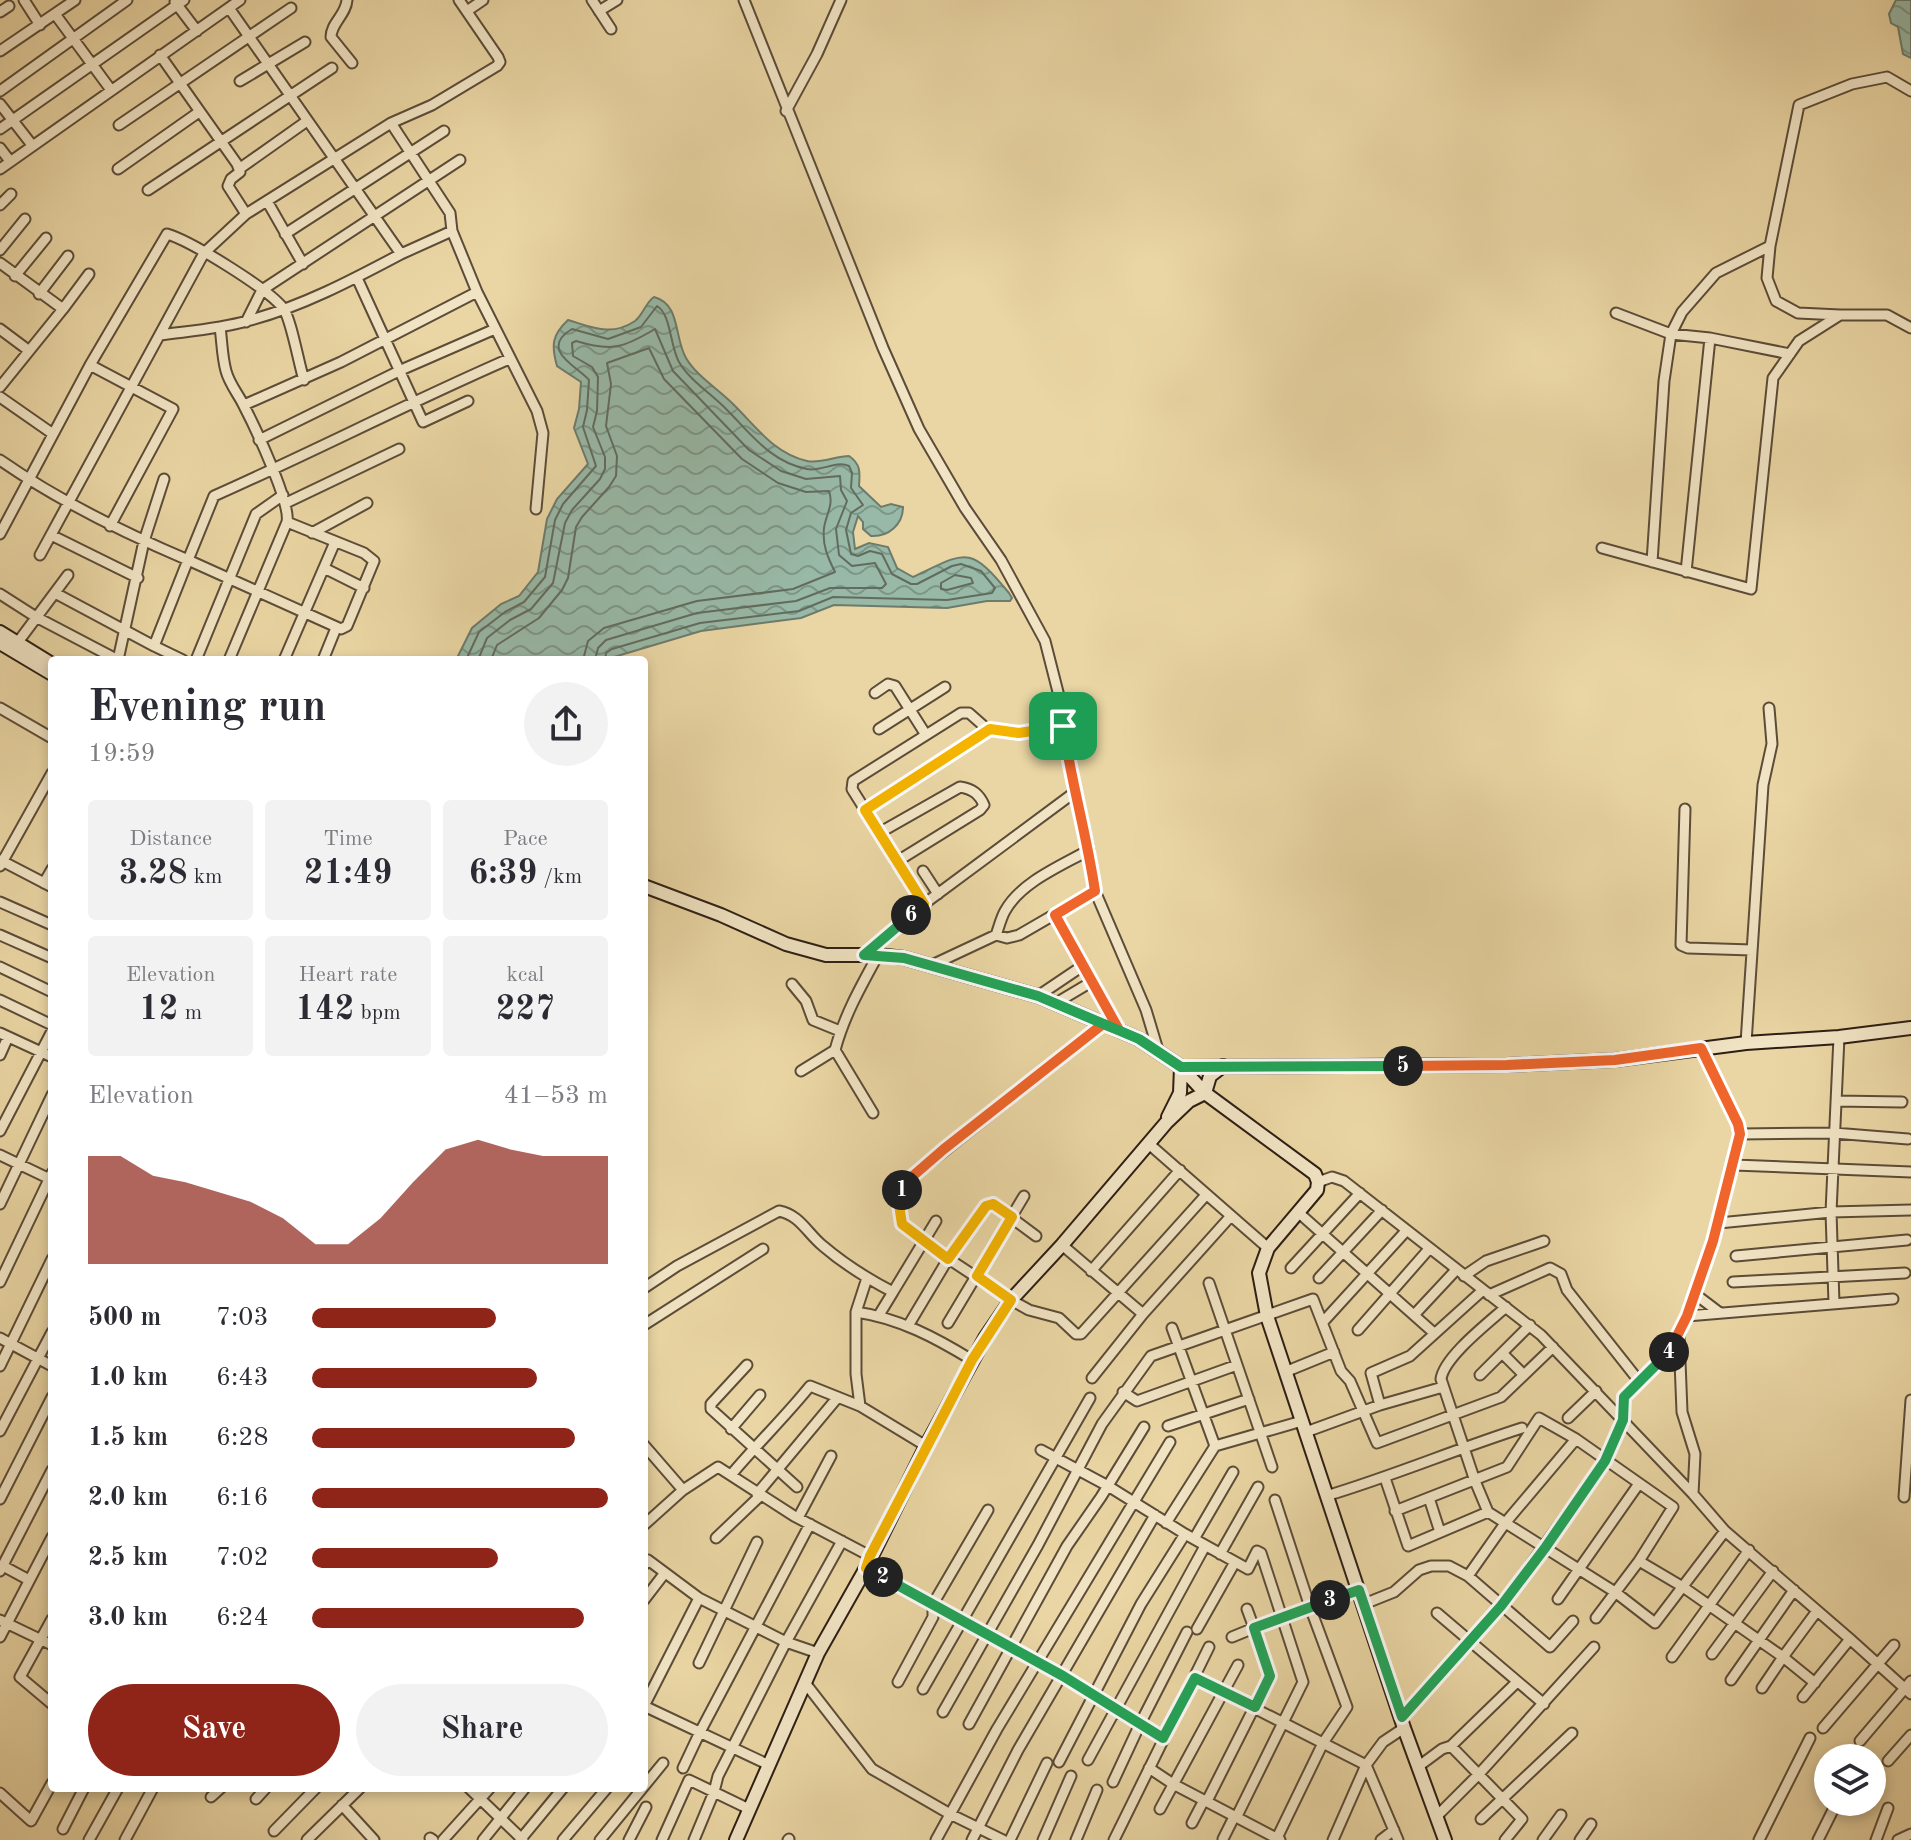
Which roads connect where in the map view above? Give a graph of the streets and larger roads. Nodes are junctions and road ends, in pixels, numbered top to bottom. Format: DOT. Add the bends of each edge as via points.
graph roads {
  1 [pos="24,0"];
  2 [pos="75,0"];
  3 [pos="127,0"];
  4 [pos="240,0"];
  5 [pos="347,0"];
  6 [pos="459,0"];
  7 [pos="483,0"];
  8 [pos="592,0"];
  9 [pos="617,0"];
  10 [pos="744,0"];
  11 [pos="841,0"];
  12 [pos="178,2"];
  13 [pos="9,6"];
  14 [pos="229,8"];
  15 [pos="291,8"];
  16 [pos="467,11"];
  17 [pos="599,11"];
  18 [pos="0,12"];
  19 [pos="55,14"];
  20 [pos="40,25"];
  21 [pos="611,29"];
  22 [pos="197,31"];
  23 [pos="248,36"];
  24 [pos="73,40"];
  25 [pos="305,42"];
  26 [pos="0,51"];
  27 [pos="160,55"];
  28 [pos="267,63"];
  29 [pos="352,63"];
  30 [pos="92,65"];
  31 [pos="332,68"];
  32 [pos="240,81"];
  33 [pos="179,83"];
  34 [pos="111,90"];
  35 [pos="0,91"];
  36 [pos="1911,91"];
  37 [pos="290,96"];
  38 [pos="0,104"];
  39 [pos="786,111"];
  40 [pos="199,112"];
  41 [pos="13,120"];
  42 [pos="307,121"];
  43 [pos="391,123"];
  44 [pos="119,125"];
  45 [pos="0,129"];
  46 [pos="444,131"];
  47 [pos="220,141"];
  48 [pos="32,145"];
  49 [pos="0,148"];
  50 [pos="410,153"];
  51 [pos="334,158"];
  52 [pos="460,160"];
  53 [pos="10,161"];
  54 [pos="0,169"];
  55 [pos="118,169"];
  56 [pos="239,169"];
  57 [pos="429,180"];
  58 [pos="356,189"];
  59 [pos="148,190"];
  60 [pos="11,194"];
  61 [pos="267,201"];
  62 [pos="0,205"];
  63 [pos="246,214"];
  64 [pos="375,216"];
  65 [pos="25,219"];
  66 [pos="452,231"];
  67 [pos="285,234"];
  68 [pos="46,238"];
  69 [pos="1770,246"];
  70 [pos="0,250"];
  71 [pos="204,253"];
  72 [pos="401,254"];
  73 [pos="68,256"];
  74 [pos="0,263"];
  75 [pos="303,264"];
  76 [pos="89,274"];
  77 [pos="15,276"];
  78 [pos="357,278"];
  79 [pos="262,290"];
  80 [pos="477,292"];
  81 [pos="39,294"];
  82 [pos="63,309"];
  83 [pos="285,310"];
  84 [pos="1616,313"];
  85 [pos="1840,315"];
  86 [pos="246,322"];
  87 [pos="220,327"];
  88 [pos="1911,328"];
  89 [pos="0,329"];
  90 [pos="495,329"];
  91 [pos="1671,334"];
  92 [pos="160,335"];
  93 [pos="1710,338"];
  94 [pos="387,339"];
  95 [pos="28,350"];
  96 [pos="1790,354"];
  97 [pos="509,359"];
  98 [pos="90,365"];
  99 [pos="401,370"];
  100 [pos="304,380"];
  101 [pos="0,387"];
  102 [pos="130,387"];
  103 [pos="0,397"];
  104 [pos="414,401"];
  105 [pos="468,401"];
  106 [pos="244,405"];
  107 [pos="53,434"];
  108 [pos="259,440"];
  109 [pos="399,449"];
  110 [pos="0,460"];
  111 [pos="271,470"];
  112 [pos="164,479"];
  113 [pos="29,480"];
  114 [pos="284,499"];
  115 [pos="68,503"];
  116 [pos="367,503"];
  117 [pos="536,509"];
  118 [pos="287,522"];
  119 [pos="110,526"];
  120 [pos="1,530"];
  121 [pos="312,533"];
  122 [pos="51,535"];
  123 [pos="144,541"];
  124 [pos="335,542"];
  125 [pos="1602,548"];
  126 [pos="40,555"];
  127 [pos="188,560"];
  128 [pos="1652,562"];
  129 [pos="324,568"];
  130 [pos="1686,572"];
  131 [pos="68,575"];
  132 [pos="138,578"];
  133 [pos="228,580"];
  134 [pos="364,588"];
  135 [pos="55,593"];
  136 [pos="258,593"];
  137 [pos="0,594"];
  138 [pos="304,614"];
  139 [pos="36,617"];
  140 [pos="336,628"];
  141 [pos="126,630"];
  142 [pos="0,632"];
  143 [pos="18,642"];
  144 [pos="0,643"];
  145 [pos="154,646"];
  146 [pos="110,656"];
  147 [pos="119,656"];
  148 [pos="175,656"];
  149 [pos="198,656"];
  150 [pos="231,656"];
  151 [pos="286,656"];
  152 [pos="325,656"];
  153 [pos="48,661"];
  154 [pos="48,672"];
  155 [pos="945,687"];
  156 [pos="875,693"];
  157 [pos="0,708"];
  158 [pos="1769,708"];
  159 [pos="910,709"];
  160 [pos="1063,726"];
  161 [pos="879,729"];
  162 [pos="990,729"];
  163 [pos="926,735"];
  164 [pos="48,736"];
  165 [pos="48,781"];
  166 [pos="1075,792"];
  167 [pos="1685,809"];
  168 [pos="865,810"];
  169 [pos="879,833"];
  170 [pos="1089,850"];
  171 [pos="896,862"];
  172 [pos="1,863"];
  173 [pos="923,871"];
  174 [pos="48,885"];
  175 [pos="648,888"];
  176 [pos="1095,891"];
  177 [pos="938,894"];
  178 [pos="0,902"];
  179 [pos="924,904"];
  180 [pos="1055,915"];
  181 [pos="48,923"];
  182 [pos="0,935"];
  183 [pos="996,935"];
  184 [pos="1752,950"];
  185 [pos="864,955"];
  186 [pos="878,955"];
  187 [pos="48,956"];
  188 [pos="932,965"];
  189 [pos="1084,965"];
  190 [pos="0,967"];
  191 [pos="1093,981"];
  192 [pos="792,984"];
  193 [pos="48,990"];
  194 [pos="1038,996"];
  195 [pos="0,1000"];
  196 [pos="1056,1003"];
  197 [pos="1103,1024"];
  198 [pos="48,1026"];
  199 [pos="1911,1028"];
  200 [pos="1119,1030"];
  201 [pos="840,1031"];
  202 [pos="4,1035"];
  203 [pos="48,1036"];
  204 [pos="1839,1037"];
  205 [pos="1746,1043"];
  206 [pos="1701,1048"];
  207 [pos="835,1050"];
  208 [pos="1158,1050"];
  209 [pos="40,1052"];
  210 [pos="0,1055"];
  211 [pos="48,1055"];
  212 [pos="1223,1066"];
  213 [pos="1181,1067"];
  214 [pos="801,1071"];
  215 [pos="1205,1093"];
  216 [pos="1836,1101"];
  217 [pos="1902,1102"];
  218 [pos="48,1103"];
  219 [pos="873,1113"];
  220 [pos="1166,1123"];
  221 [pos="0,1131"];
  222 [pos="1834,1133"];
  223 [pos="1740,1134"];
  224 [pos="1908,1139"];
  225 [pos="1149,1144"];
  226 [pos="0,1155"];
  227 [pos="19,1164"];
  228 [pos="1734,1165"];
  229 [pos="1832,1167"];
  230 [pos="1180,1170"];
  231 [pos="1911,1172"];
  232 [pos="48,1176"];
  233 [pos="1318,1182"];
  234 [pos="48,1183"];
  235 [pos="1360,1193"];
  236 [pos="1206,1195"];
  237 [pos="1024,1196"];
  238 [pos="0,1204"];
  239 [pos="1382,1210"];
  240 [pos="1911,1210"];
  241 [pos="1831,1212"];
  242 [pos="1299,1213"];
  243 [pos="1012,1217"];
  244 [pos="1230,1217"];
  245 [pos="936,1221"];
  246 [pos="1719,1223"];
  247 [pos="1406,1231"];
  248 [pos="1322,1233"];
  249 [pos="1036,1236"];
  250 [pos="1907,1240"];
  251 [pos="1544,1241"];
  252 [pos="923,1242"];
  253 [pos="1062,1245"];
  254 [pos="1831,1246"];
  255 [pos="1268,1248"];
  256 [pos="763,1249"];
  257 [pos="1429,1249"];
  258 [pos="1344,1253"];
  259 [pos="1736,1256"];
  260 [pos="948,1259"];
  261 [pos="48,1267"];
  262 [pos="1291,1268"];
  263 [pos="1091,1271"];
  264 [pos="1460,1273"];
  265 [pos="1905,1273"];
  266 [pos="1368,1275"];
  267 [pos="1834,1275"];
  268 [pos="977,1276"];
  269 [pos="867,1278"];
  270 [pos="1319,1278"];
  271 [pos="0,1282"];
  272 [pos="1733,1282"];
  273 [pos="1209,1283"];
  274 [pos="648,1285"];
  275 [pos="893,1292"];
  276 [pos="1486,1292"];
  277 [pos="1116,1293"];
  278 [pos="1695,1294"];
  279 [pos="1391,1295"];
  280 [pos="1893,1299"];
  281 [pos="1011,1300"];
  282 [pos="1834,1303"];
  283 [pos="1506,1307"];
  284 [pos="856,1312"];
  285 [pos="1720,1313"];
  286 [pos="1143,1314"];
  287 [pos="879,1315"];
  288 [pos="1414,1315"];
  289 [pos="1267,1316"];
  290 [pos="1687,1316"];
  291 [pos="648,1322"];
  292 [pos="1323,1322"];
  293 [pos="948,1323"];
  294 [pos="1530,1325"];
  295 [pos="908,1326"];
  296 [pos="1172,1328"];
  297 [pos="1358,1330"];
  298 [pos="1225,1332"];
  299 [pos="1434,1333"];
  300 [pos="1679,1336"];
  301 [pos="0,1338"];
  302 [pos="48,1340"];
  303 [pos="12,1343"];
  304 [pos="1179,1346"];
  305 [pos="1553,1347"];
  306 [pos="1334,1352"];
  307 [pos="1502,1353"];
  308 [pos="39,1359"];
  309 [pos="972,1360"];
  310 [pos="48,1364"];
  311 [pos="747,1365"];
  312 [pos="1237,1365"];
  313 [pos="0,1366"];
  314 [pos="1285,1372"];
  315 [pos="1480,1375"];
  316 [pos="1524,1375"];
  317 [pos="1092,1378"];
  318 [pos="1639,1381"];
  319 [pos="1192,1382"];
  320 [pos="1443,1387"];
  321 [pos="1596,1391"];
  322 [pos="1123,1392"];
  323 [pos="760,1395"];
  324 [pos="838,1397"];
  325 [pos="1090,1398"];
  326 [pos="1249,1399"];
  327 [pos="1911,1400"];
  328 [pos="48,1405"];
  329 [pos="1380,1405"];
  330 [pos="860,1406"];
  331 [pos="1364,1411"];
  332 [pos="1204,1414"];
  333 [pos="1452,1416"];
  334 [pos="1568,1418"];
  335 [pos="1623,1420"];
  336 [pos="1168,1426"];
  337 [pos="1304,1426"];
  338 [pos="1144,1427"];
  339 [pos="1522,1428"];
  340 [pos="731,1429"];
  341 [pos="0,1431"];
  342 [pos="1262,1433"];
  343 [pos="1576,1439"];
  344 [pos="1170,1442"];
  345 [pos="926,1446"];
  346 [pos="1215,1446"];
  347 [pos="1464,1447"];
  348 [pos="753,1449"];
  349 [pos="1041,1450"];
  350 [pos="648,1451"];
  351 [pos="831,1456"];
  352 [pos="1055,1459"];
  353 [pos="1605,1461"];
  354 [pos="1272,1467"];
  355 [pos="777,1469"];
  356 [pos="1079,1471"];
  357 [pos="1233,1472"];
  358 [pos="731,1475"];
  359 [pos="48,1478"];
  360 [pos="1385,1478"];
  361 [pos="1475,1481"];
  362 [pos="1638,1485"];
  363 [pos="1108,1486"];
  364 [pos="797,1487"];
  365 [pos="1258,1487"];
  366 [pos="683,1490"];
  367 [pos="1693,1494"];
  368 [pos="759,1495"];
  369 [pos="1326,1496"];
  370 [pos="1904,1497"];
  371 [pos="1429,1498"];
  372 [pos="0,1499"];
  373 [pos="1275,1500"];
  374 [pos="1134,1501"];
  375 [pos="988,1510"];
  376 [pos="1395,1511"];
  377 [pos="1488,1512"];
  378 [pos="1155,1515"];
  379 [pos="798,1518"];
  380 [pos="648,1521"];
  381 [pos="1506,1522"];
  382 [pos="1166,1523"];
  383 [pos="810,1524"];
  384 [pos="1725,1531"];
  385 [pos="1440,1532"];
  386 [pos="1189,1537"];
  387 [pos="716,1538"];
  388 [pos="842,1541"];
  389 [pos="757,1542"];
  390 [pos="48,1544"];
  391 [pos="1205,1546"];
  392 [pos="1545,1548"];
  393 [pos="1749,1550"];
  394 [pos="1220,1554"];
  395 [pos="648,1560"];
  396 [pos="1639,1561"];
  397 [pos="868,1562"];
  398 [pos="1235,1562"];
  399 [pos="1,1568"];
  400 [pos="1580,1570"];
  401 [pos="1773,1571"];
  402 [pos="664,1574"];
  403 [pos="1468,1576"];
  404 [pos="29,1580"];
  405 [pos="1683,1587"];
  406 [pos="1359,1590"];
  407 [pos="1794,1590"];
  408 [pos="1615,1592"];
  409 [pos="648,1595"];
  410 [pos="699,1598"];
  411 [pos="1558,1599"];
  412 [pos="933,1604"];
  413 [pos="1364,1604"];
  414 [pos="1710,1605"];
  415 [pos="1501,1606"];
  416 [pos="1310,1607"];
  417 [pos="1247,1609"];
  418 [pos="722,1610"];
  419 [pos="1817,1611"];
  420 [pos="1437,1613"];
  421 [pos="1281,1618"];
  422 [pos="1596,1618"];
  423 [pos="1573,1621"];
  424 [pos="3,1622"];
  425 [pos="961,1622"];
  426 [pos="1734,1623"];
  427 [pos="48,1627"];
  428 [pos="755,1627"];
  429 [pos="1254,1628"];
  430 [pos="987,1634"];
  431 [pos="0,1637"];
  432 [pos="1232,1637"];
  433 [pos="1850,1639"];
  434 [pos="41,1640"];
  435 [pos="1760,1641"];
  436 [pos="786,1642"];
  437 [pos="1469,1642"];
  438 [pos="48,1643"];
  439 [pos="1894,1645"];
  440 [pos="1209,1647"];
  441 [pos="1594,1647"];
  442 [pos="1012,1648"];
  443 [pos="818,1653"];
  444 [pos="1712,1654"];
  445 [pos="1672,1657"];
  446 [pos="1783,1657"];
  447 [pos="1036,1662"];
  448 [pos="699,1663"];
  449 [pos="1238,1665"];
  450 [pos="1877,1665"];
  451 [pos="1063,1676"];
  452 [pos="1195,1678"];
  453 [pos="1731,1680"];
  454 [pos="898,1682"];
  455 [pos="1517,1682"];
  456 [pos="1815,1683"];
  457 [pos="806,1684"];
  458 [pos="1762,1688"];
  459 [pos="1909,1688"];
  460 [pos="923,1689"];
  461 [pos="1222,1692"];
  462 [pos="1092,1695"];
  463 [pos="1803,1697"];
  464 [pos="648,1698"];
  465 [pos="48,1701"];
  466 [pos="1544,1704"];
  467 [pos="1255,1707"];
  468 [pos="648,1708"];
  469 [pos="1115,1710"];
  470 [pos="943,1712"];
  471 [pos="1283,1721"];
  472 [pos="1403,1722"];
  473 [pos="969,1724"];
  474 [pos="1140,1724"];
  475 [pos="1823,1728"];
  476 [pos="700,1732"];
  477 [pos="1572,1733"];
  478 [pos="1911,1735"];
  479 [pos="1163,1738"];
  480 [pos="1810,1738"];
  481 [pos="1860,1741"];
  482 [pos="1323,1743"];
  483 [pos="1451,1746"];
  484 [pos="733,1748"];
  485 [pos="1088,1760"];
  486 [pos="1888,1761"];
  487 [pos="1059,1762"];
  488 [pos="663,1763"];
  489 [pos="1047,1763"];
  490 [pos="767,1764"];
  491 [pos="1366,1765"];
  492 [pos="1419,1766"];
  493 [pos="683,1768"];
  494 [pos="1149,1768"];
  495 [pos="1479,1774"];
  496 [pos="1071,1776"];
  497 [pos="1113,1782"];
  498 [pos="648,1783"];
  499 [pos="1173,1784"];
  500 [pos="48,1790"];
  501 [pos="1097,1790"];
  502 [pos="82,1792"];
  503 [pos="116,1792"];
  504 [pos="151,1792"];
  505 [pos="217,1792"];
  506 [pos="262,1792"];
  507 [pos="312,1792"];
  508 [pos="356,1792"];
  509 [pos="473,1792"];
  510 [pos="487,1792"];
  511 [pos="522,1792"];
  512 [pos="560,1792"];
  513 [pos="604,1792"];
  514 [pos="641,1792"];
  515 [pos="714,1792"];
  516 [pos="0,1793"];
  517 [pos="211,1797"];
  518 [pos="256,1799"];
  519 [pos="481,1799"];
  520 [pos="1500,1799"];
  521 [pos="1206,1800"];
  522 [pos="342,1805"];
  523 [pos="646,1807"];
  524 [pos="1888,1808"];
  525 [pos="749,1809"];
  526 [pos="1160,1809"];
  527 [pos="950,1814"];
  528 [pos="1561,1815"];
  529 [pos="1437,1816"];
  530 [pos="1830,1816"];
  531 [pos="1235,1817"];
  532 [pos="500,1818"];
  533 [pos="1481,1819"];
  534 [pos="1192,1823"];
  535 [pos="1591,1824"];
  536 [pos="978,1828"];
  537 [pos="63,1829"];
  538 [pos="274,1831"];
  539 [pos="1396,1835"];
  540 [pos="1910,1837"];
  541 [pos="521,1839"];
  542 [pos="1223,1839"];
  543 [pos="1279,1839"];
  544 [pos="89,1840"];
  545 [pos="125,1840"];
  546 [pos="307,1840"];
  547 [pos="374,1840"];
  548 [pos="443,1840"];
  549 [pos="483,1840"];
  550 [pos="563,1840"];
  551 [pos="600,1840"];
  552 [pos="629,1840"];
  553 [pos="662,1840"];
  554 [pos="694,1840"];
  555 [pos="736,1840"];
  556 [pos="936,1840"];
  557 [pos="972,1840"];
  558 [pos="1003,1840"];
  559 [pos="1010,1840"];
  560 [pos="1043,1840"];
  561 [pos="1076,1840"];
  562 [pos="1114,1840"];
  563 [pos="1333,1840"];
  564 [pos="1381,1840"];
  565 [pos="1445,1840"];
  566 [pos="1505,1840"];
  567 [pos="1543,1840"];
  568 [pos="1580,1840"];
  569 [pos="1759,1840"];
  570 [pos="1818,1840"];
  571 [pos="1876,1840"];
  572 [pos="1898,1840"];
  1 -- 20 [label="street"];
  2 -- 19 [label="street"];
  3 -- 24 [label="street"];
  4 -- 14 [label="street"];
  5 -- 29 [label="street" via="330,32"];
  6 -- 16 [label="street"];
  7 -- 16 [label="street"];
  8 -- 17 [label="street"];
  9 -- 17 [label="street"];
  10 -- 39 [label="street"];
  11 -- 39 [label="street"];
  12 -- 22 [label="street"];
  12 -- 30 [label="street"];
  13 -- 18 [label="street"];
  14 -- 22 [label="street"];
  14 -- 23 [label="street"];
  15 -- 23 [label="street"];
  16 -- 43 [label="street" via="500,62 432,105"];
  17 -- 21 [label="street"];
  19 -- 20 [label="street"];
  19 -- 24 [label="street"];
  20 -- 26 [label="street"];
  22 -- 27 [label="street"];
  23 -- 28 [label="street"];
  23 -- 33 [label="street"];
  24 -- 30 [label="street"];
  24 -- 35 [label="street"];
  25 -- 28 [label="street"];
  27 -- 33 [label="street"];
  27 -- 34 [label="street"];
  28 -- 32 [label="street"];
  28 -- 37 [label="street"];
  30 -- 34 [label="street"];
  30 -- 41 [label="street"];
  31 -- 37 [label="street"];
  33 -- 40 [label="street"];
  33 -- 44 [label="street"];
  34 -- 48 [label="street"];
  36 -- 69 [label="street" via="1887,77 1799,105"];
  37 -- 42 [label="street"];
  37 -- 47 [label="street"];
  38 -- 41 [label="street"];
  39 -- 160 [label="street" via="919,429 1045,641"];
  40 -- 47 [label="street"];
  40 -- 55 [label="street"];
  41 -- 45 [label="street"];
  41 -- 48 [label="street"];
  42 -- 51 [label="street"];
  42 -- 56 [label="street"];
  43 -- 50 [label="street"];
  43 -- 51 [label="street"];
  46 -- 50 [label="street"];
  47 -- 56 [label="street"];
  47 -- 59 [label="street"];
  48 -- 53 [label="street"];
  49 -- 53 [label="street"];
  50 -- 57 [label="street"];
  50 -- 58 [label="street"];
  51 -- 58 [label="street"];
  51 -- 61 [label="street"];
  52 -- 57 [label="street"];
  53 -- 54 [label="street"];
  56 -- 63 [label="street" via="228,186"];
  57 -- 64 [label="street"];
  57 -- 66 [label="street" via="450,213"];
  58 -- 64 [label="street"];
  58 -- 67 [label="street"];
  60 -- 62 [label="street"];
  61 -- 63 [label="street"];
  61 -- 67 [label="street"];
  63 -- 71 [label="street"];
  64 -- 72 [label="street"];
  64 -- 75 [label="street"];
  65 -- 70 [label="street"];
  66 -- 72 [label="street"];
  66 -- 80 [label="street"];
  67 -- 75 [label="street"];
  68 -- 77 [label="street"];
  69 -- 85 [label="street" via="1767,278 1776,301 1798,313"];
  69 -- 91 [label="street" via="1716,273 1682,312"];
  71 -- 79 [label="street"];
  71 -- 92 [label="street"];
  71 -- 98 [label="street" via="172,235 164,236"];
  72 -- 78 [label="street"];
  73 -- 81 [label="street"];
  74 -- 77 [label="street"];
  75 -- 79 [label="street"];
  76 -- 82 [label="street"];
  77 -- 81 [label="street"];
  78 -- 83 [label="street"];
  78 -- 94 [label="street"];
  79 -- 83 [label="street"];
  79 -- 86 [label="street"];
  80 -- 90 [label="street"];
  80 -- 94 [label="street"];
  81 -- 82 [label="street"];
  82 -- 95 [label="street"];
  83 -- 86 [label="street"];
  83 -- 100 [label="street"];
  84 -- 91 [label="street"];
  85 -- 88 [label="street" via="1887,315"];
  85 -- 96 [label="street" via="1799,341"];
  86 -- 87 [label="street"];
  87 -- 92 [label="street"];
  87 -- 106 [label="street" via="226,373"];
  89 -- 95 [label="street"];
  90 -- 97 [label="street"];
  90 -- 99 [label="street"];
  91 -- 93 [label="street"];
  91 -- 128 [label="street"];
  92 -- 102 [label="street"];
  93 -- 96 [label="street"];
  93 -- 130 [label="street"];
  94 -- 99 [label="street"];
  94 -- 100 [label="street"];
  95 -- 101 [label="street"];
  96 -- 130 [label="street" via="1773,378 1751,589"];
  97 -- 104 [label="street"];
  97 -- 117 [label="street" via="543,433"];
  98 -- 102 [label="street"];
  98 -- 107 [label="street"];
  99 -- 104 [label="street"];
  99 -- 108 [label="street"];
  100 -- 106 [label="street"];
  102 -- 115 [label="street"];
  102 -- 119 [label="street" via="173,409"];
  103 -- 107 [label="street"];
  104 -- 105 [label="street" via="423,422"];
  104 -- 111 [label="street"];
  106 -- 108 [label="street"];
  107 -- 113 [label="street"];
  108 -- 111 [label="street"];
  109 -- 114 [label="street"];
  110 -- 113 [label="street"];
  111 -- 114 [label="street"];
  111 -- 127 [label="street" via="214,496"];
  112 -- 123 [label="street"];
  113 -- 115 [label="street"];
  113 -- 120 [label="street"];
  114 -- 118 [label="street"];
  114 -- 133 [label="street" via="256,514"];
  115 -- 119 [label="street"];
  115 -- 122 [label="street"];
  116 -- 121 [label="street"];
  118 -- 121 [label="street"];
  118 -- 136 [label="street"];
  119 -- 123 [label="street"];
  121 -- 124 [label="street"];
  122 -- 126 [label="street"];
  122 -- 132 [label="street"];
  123 -- 127 [label="street"];
  123 -- 132 [label="street"];
  124 -- 129 [label="street"];
  124 -- 134 [label="street" via="374,561"];
  125 -- 128 [label="street"];
  127 -- 133 [label="street"];
  127 -- 145 [label="street"];
  128 -- 130 [label="street"];
  129 -- 134 [label="street"];
  129 -- 138 [label="street"];
  131 -- 135 [label="street"];
  132 -- 141 [label="street"];
  133 -- 136 [label="street"];
  133 -- 149 [label="street"];
  134 -- 140 [label="street" via="347,626"];
  135 -- 139 [label="street"];
  135 -- 141 [label="street"];
  136 -- 138 [label="street"];
  136 -- 150 [label="street"];
  137 -- 139 [label="street"];
  138 -- 140 [label="street"];
  138 -- 151 [label="street"];
  139 -- 143 [label="street"];
  139 -- 146 [label="street"];
  140 -- 152 [label="street"];
  141 -- 145 [label="street"];
  141 -- 147 [label="street"];
  142 -- 143 [label="street"];
  143 -- 153 [label="street"];
  144 -- 154 [label="street"];
  145 -- 148 [label="street"];
  155 -- 159 [label="street"];
  156 -- 159 [label="street" via="891,684"];
  157 -- 164 [label="street"];
  158 -- 184 [label="street" via="1772,744 1763,785"];
  159 -- 161 [label="street"];
  159 -- 163 [label="street"];
  160 -- 162 [label="street" via="1019,733"];
  160 -- 166 [label="street"];
  162 -- 163 [label="street" via="961,713"];
  162 -- 168 [label="street"];
  163 -- 168 [label="street" via="853,781"];
  165 -- 172 [label="street"];
  166 -- 170 [label="street"];
  166 -- 177 [label="street"];
  167 -- 184 [label="street" via="1681,945"];
  168 -- 169 [label="street"];
  169 -- 171 [label="street"];
  169 -- 171 [label="street" via="960,787 980,797 980,810"];
  170 -- 176 [label="street"];
  170 -- 183 [label="street" via="1016,896"];
  171 -- 179 [label="street"];
  172 -- 174 [label="street"];
  173 -- 177 [label="street"];
  175 -- 185 [label="street" via="786,944 826,955"];
  176 -- 180 [label="street"];
  176 -- 208 [label="street"];
  177 -- 179 [label="street"];
  178 -- 181 [label="street"];
  179 -- 185 [label="street"];
  180 -- 183 [label="street" via="1014,938"];
  180 -- 189 [label="street"];
  182 -- 187 [label="street"];
  183 -- 188 [label="street"];
  184 -- 205 [label="street"];
  185 -- 186 [label="street"];
  186 -- 188 [label="street"];
  186 -- 201 [label="street"];
  188 -- 194 [label="street"];
  189 -- 191 [label="street"];
  189 -- 194 [label="street"];
  190 -- 193 [label="street"];
  191 -- 196 [label="street"];
  191 -- 200 [label="street"];
  192 -- 201 [label="street" via="813,1020"];
  194 -- 196 [label="street"];
  195 -- 198 [label="street"];
  196 -- 197 [label="street"];
  197 -- 200 [label="street"];
  197 -- 252 [label="street" via="907,1181 898,1198 902,1224"];
  199 -- 204 [label="street"];
  200 -- 208 [label="street"];
  201 -- 207 [label="street"];
  202 -- 209 [label="street"];
  202 -- 210 [label="street"];
  203 -- 209 [label="street"];
  204 -- 205 [label="street"];
  204 -- 216 [label="street"];
  205 -- 206 [label="street"];
  206 -- 212 [label="street" via="1615,1060 1507,1065"];
  206 -- 223 [label="street"];
  207 -- 214 [label="street"];
  207 -- 219 [label="street"];
  208 -- 213 [label="street"];
  209 -- 211 [label="street"];
  209 -- 221 [label="street"];
  212 -- 213 [label="street"];
  212 -- 215 [label="street" via="1210,1076"];
  213 -- 215 [label="street"];
  213 -- 220 [label="street" via="1180,1093"];
  215 -- 220 [label="street"];
  215 -- 233 [label="street" via="1307,1166"];
  216 -- 217 [label="street"];
  216 -- 222 [label="street"];
  218 -- 227 [label="street"];
  220 -- 225 [label="street"];
  222 -- 223 [label="street"];
  222 -- 224 [label="street"];
  222 -- 229 [label="street"];
  223 -- 228 [label="street"];
  225 -- 230 [label="street"];
  225 -- 253 [label="street"];
  226 -- 227 [label="street"];
  227 -- 232 [label="street"];
  227 -- 238 [label="street"];
  228 -- 229 [label="street"];
  228 -- 246 [label="street"];
  229 -- 231 [label="street"];
  229 -- 241 [label="street"];
  230 -- 236 [label="street"];
  230 -- 263 [label="street"];
  233 -- 235 [label="street" via="1339,1178"];
  233 -- 242 [label="street"];
  234 -- 271 [label="street"];
  235 -- 239 [label="street"];
  235 -- 248 [label="street"];
  236 -- 244 [label="street"];
  236 -- 277 [label="street"];
  237 -- 243 [label="street"];
  239 -- 247 [label="street"];
  239 -- 258 [label="street"];
  240 -- 241 [label="street"];
  241 -- 246 [label="street"];
  241 -- 254 [label="street"];
  242 -- 248 [label="street"];
  242 -- 255 [label="street"];
  243 -- 249 [label="street"];
  243 -- 260 [label="street" via="993,1204 986,1206"];
  243 -- 268 [label="street"];
  244 -- 255 [label="street"];
  244 -- 286 [label="street"];
  245 -- 252 [label="street"];
  246 -- 278 [label="street"];
  247 -- 257 [label="street"];
  247 -- 266 [label="street"];
  248 -- 258 [label="street"];
  248 -- 262 [label="street"];
  250 -- 254 [label="street"];
  251 -- 264 [label="street"];
  252 -- 260 [label="street"];
  252 -- 275 [label="street"];
  253 -- 263 [label="street"];
  253 -- 281 [label="street"];
  254 -- 259 [label="street"];
  254 -- 267 [label="street"];
  255 -- 289 [label="street" via="1259,1273"];
  256 -- 291 [label="street"];
  257 -- 264 [label="street"];
  257 -- 279 [label="street"];
  258 -- 266 [label="street"];
  258 -- 270 [label="street"];
  260 -- 268 [label="street"];
  260 -- 295 [label="street"];
  261 -- 303 [label="street"];
  263 -- 277 [label="street"];
  264 -- 276 [label="street"];
  264 -- 288 [label="street"];
  265 -- 267 [label="street"];
  266 -- 279 [label="street"];
  266 -- 292 [label="street"];
  267 -- 272 [label="street"];
  267 -- 282 [label="street"];
  268 -- 281 [label="street"];
  268 -- 293 [label="street"];
  269 -- 274 [label="street" via="822,1245 799,1219 779,1211"];
  269 -- 275 [label="street"];
  269 -- 284 [label="street"];
  273 -- 298 [label="street"];
  275 -- 287 [label="street"];
  276 -- 283 [label="street"];
  276 -- 299 [label="street"];
  276 -- 318 [label="street" via="1550,1268 1561,1274 1567,1290"];
  277 -- 281 [label="street" via="1081,1334 1059,1318"];
  277 -- 286 [label="street"];
  278 -- 285 [label="street"];
  278 -- 290 [label="street"];
  279 -- 288 [label="street"];
  279 -- 297 [label="street"];
  280 -- 282 [label="street"];
  281 -- 309 [label="street"];
  282 -- 285 [label="street"];
  283 -- 294 [label="street"];
  283 -- 320 [label="street" via="1442,1370"];
  284 -- 287 [label="street"];
  284 -- 330 [label="street"];
  285 -- 290 [label="street"];
  286 -- 317 [label="street"];
  287 -- 295 [label="street"];
  288 -- 299 [label="street"];
  289 -- 292 [label="street" via="1313,1299"];
  289 -- 298 [label="street"];
  289 -- 314 [label="street"];
  290 -- 300 [label="street"];
  292 -- 306 [label="street"];
  294 -- 305 [label="street"];
  294 -- 307 [label="street"];
  295 -- 309 [label="street"];
  296 -- 304 [label="street"];
  298 -- 304 [label="street"];
  298 -- 312 [label="street"];
  299 -- 329 [label="street" via="1410,1356 1371,1373"];
  300 -- 318 [label="street"];
  300 -- 367 [label="street" via="1682,1412 1695,1454"];
  301 -- 303 [label="street"];
  302 -- 308 [label="street"];
  303 -- 308 [label="street"];
  303 -- 313 [label="street"];
  304 -- 319 [label="street"];
  304 -- 322 [label="street" via="1151,1356"];
  305 -- 316 [label="street"];
  305 -- 321 [label="street"];
  306 -- 314 [label="street"];
  306 -- 331 [label="street"];
  307 -- 315 [label="street"];
  307 -- 316 [label="street"];
  308 -- 310 [label="street"];
  308 -- 341 [label="street"];
  309 -- 345 [label="street"];
  311 -- 340 [label="street" via="711,1404 713,1413"];
  312 -- 319 [label="street"];
  312 -- 326 [label="street"];
  314 -- 337 [label="street"];
  316 -- 333 [label="street" via="1501,1397"];
  318 -- 335 [label="street" via="1624,1397"];
  319 -- 322 [label="street" via="1137,1401"];
  319 -- 332 [label="street"];
  320 -- 329 [label="street"];
  320 -- 333 [label="street"];
  321 -- 334 [label="street"];
  321 -- 335 [label="street"];
  322 -- 356 [label="street"];
  323 -- 340 [label="street"];
  324 -- 330 [label="street"];
  324 -- 348 [label="street" via="810,1386"];
  324 -- 355 [label="street"];
  325 -- 352 [label="street"];
  326 -- 332 [label="street"];
  326 -- 342 [label="street"];
  327 -- 370 [label="street"];
  328 -- 372 [label="street"];
  329 -- 331 [label="street"];
  330 -- 345 [label="street"];
  331 -- 333 [label="street" via="1377,1443"];
  331 -- 337 [label="street"];
  332 -- 336 [label="street"];
  332 -- 346 [label="street"];
  333 -- 347 [label="street"];
  335 -- 353 [label="street"];
  335 -- 367 [label="street"];
  337 -- 342 [label="street"];
  337 -- 369 [label="street"];
  338 -- 363 [label="street"];
  339 -- 347 [label="street"];
  340 -- 348 [label="street"];
  342 -- 346 [label="street"];
  342 -- 354 [label="street"];
  343 -- 353 [label="street"];
  343 -- 361 [label="street" via="1539,1418 1507,1467"];
  343 -- 381 [label="street"];
  344 -- 374 [label="street"];
  345 -- 397 [label="street"];
  346 -- 382 [label="street"];
  347 -- 360 [label="street"];
  347 -- 361 [label="street"];
  348 -- 355 [label="street"];
  348 -- 358 [label="street"];
  349 -- 352 [label="street"];
  350 -- 366 [label="street"];
  351 -- 379 [label="street"];
  352 -- 356 [label="street"];
  352 -- 425 [label="street"];
  353 -- 362 [label="street"];
  353 -- 392 [label="street"];
  355 -- 364 [label="street"];
  355 -- 368 [label="street"];
  356 -- 363 [label="street"];
  356 -- 430 [label="street"];
  357 -- 386 [label="street"];
  358 -- 366 [label="street" via="718,1467"];
  358 -- 368 [label="street"];
  359 -- 399 [label="street"];
  360 -- 369 [label="street"];
  360 -- 376 [label="street"];
  361 -- 371 [label="street"];
  361 -- 377 [label="street"];
  362 -- 396 [label="street" via="1673,1507"];
  362 -- 400 [label="street"];
  363 -- 374 [label="street"];
  363 -- 442 [label="street" via="1070,1541"];
  365 -- 394 [label="street"];
  366 -- 380 [label="street"];
  367 -- 384 [label="street"];
  368 -- 379 [label="street"];
  368 -- 387 [label="street"];
  369 -- 406 [label="street"];
  371 -- 376 [label="street"];
  371 -- 385 [label="street"];
  373 -- 416 [label="street"];
  374 -- 378 [label="street"];
  374 -- 447 [label="street"];
  375 -- 412 [label="street"];
  376 -- 385 [label="street" via="1408,1546"];
  377 -- 381 [label="street"];
  377 -- 385 [label="street"];
  378 -- 382 [label="street"];
  378 -- 451 [label="street"];
  379 -- 383 [label="street"];
  381 -- 392 [label="street"];
  381 -- 403 [label="street"];
  382 -- 386 [label="street"];
  383 -- 388 [label="street"];
  383 -- 428 [label="street"];
  384 -- 393 [label="street"];
  384 -- 405 [label="street"];
  386 -- 391 [label="street"];
  386 -- 462 [label="street" via="1141,1604"];
  388 -- 397 [label="street"];
  388 -- 436 [label="street"];
  389 -- 418 [label="street"];
  390 -- 404 [label="street"];
  391 -- 394 [label="street"];
  391 -- 469 [label="street"];
  392 -- 400 [label="street"];
  392 -- 415 [label="street"];
  393 -- 401 [label="street"];
  393 -- 414 [label="street"];
  394 -- 398 [label="street"];
  395 -- 402 [label="street"];
  396 -- 405 [label="street"];
  396 -- 408 [label="street"];
  397 -- 412 [label="street"];
  397 -- 443 [label="street"];
  398 -- 421 [label="street" via="1248,1569 1257,1551 1261,1553"];
  398 -- 474 [label="street"];
  399 -- 404 [label="street"];
  400 -- 408 [label="street"];
  400 -- 411 [label="street"];
  401 -- 407 [label="street"];
  401 -- 426 [label="street"];
  402 -- 409 [label="street"];
  402 -- 410 [label="street"];
  403 -- 413 [label="street" via="1449,1566 1431,1566 1394,1592"];
  403 -- 415 [label="street"];
  404 -- 424 [label="street"];
  405 -- 408 [label="street" via="1655,1623"];
  405 -- 414 [label="street"];
  406 -- 413 [label="street"];
  406 -- 416 [label="street"];
  407 -- 419 [label="street"];
  407 -- 435 [label="street"];
  408 -- 422 [label="street"];
  410 -- 418 [label="street"];
  410 -- 464 [label="street"];
  412 -- 425 [label="street"];
  412 -- 454 [label="street" via="933,1617"];
  413 -- 472 [label="street"];
  414 -- 426 [label="street"];
  414 -- 445 [label="street"];
  415 -- 423 [label="street" via="1550,1647"];
  415 -- 437 [label="street"];
  416 -- 421 [label="street"];
  416 -- 482 [label="street" via="1347,1707"];
  417 -- 429 [label="street"];
  418 -- 428 [label="street"];
  418 -- 448 [label="street"];
  419 -- 433 [label="street"];
  419 -- 446 [label="street"];
  420 -- 437 [label="street"];
  421 -- 429 [label="street"];
  421 -- 471 [label="street" via="1303,1682"];
  424 -- 431 [label="street"];
  424 -- 434 [label="street"];
  425 -- 430 [label="street"];
  425 -- 460 [label="street"];
  426 -- 435 [label="street"];
  426 -- 444 [label="street"];
  427 -- 434 [label="street"];
  428 -- 436 [label="street"];
  428 -- 476 [label="street"];
  429 -- 432 [label="street"];
  429 -- 467 [label="street" via="1270,1676"];
  430 -- 442 [label="street"];
  430 -- 470 [label="street"];
  433 -- 450 [label="street"];
  433 -- 456 [label="street"];
  434 -- 438 [label="street"];
  434 -- 465 [label="street" via="20,1677"];
  435 -- 446 [label="street"];
  435 -- 453 [label="street"];
  436 -- 443 [label="street"];
  436 -- 484 [label="street"];
  437 -- 455 [label="street"];
  437 -- 472 [label="street"];
  439 -- 450 [label="street"];
  440 -- 452 [label="street"];
  441 -- 466 [label="street"];
  442 -- 447 [label="street"];
  442 -- 473 [label="street"];
  443 -- 457 [label="street"];
  446 -- 456 [label="street"];
  446 -- 458 [label="street"];
  447 -- 451 [label="street"];
  447 -- 527 [label="street"];
  449 -- 461 [label="street"];
  450 -- 459 [label="street"];
  450 -- 475 [label="street"];
  451 -- 462 [label="street"];
  451 -- 536 [label="street"];
  452 -- 461 [label="street"];
  452 -- 479 [label="street"];
  455 -- 466 [label="street"];
  455 -- 483 [label="street"];
  456 -- 463 [label="street"];
  457 -- 490 [label="street"];
  457 -- 527 [label="street" via="872,1769"];
  459 -- 481 [label="street"];
  461 -- 467 [label="street"];
  461 -- 499 [label="street"];
  462 -- 469 [label="street"];
  462 -- 487 [label="street"];
  466 -- 495 [label="street"];
  467 -- 471 [label="street"];
  467 -- 521 [label="street"];
  468 -- 476 [label="street"];
  469 -- 474 [label="street"];
  469 -- 485 [label="street"];
  471 -- 482 [label="street"];
  471 -- 531 [label="street"];
  472 -- 491 [label="street"];
  472 -- 492 [label="street"];
  474 -- 479 [label="street"];
  474 -- 497 [label="street"];
  476 -- 484 [label="street"];
  476 -- 493 [label="street"];
  477 -- 520 [label="street"];
  478 -- 486 [label="street"];
  479 -- 494 [label="street"];
  480 -- 569 [label="street"];
  482 -- 491 [label="street"];
  482 -- 543 [label="street"];
  483 -- 492 [label="street"];
  483 -- 495 [label="street"];
  484 -- 490 [label="street"];
  484 -- 515 [label="street"];
  488 -- 498 [label="street"];
  489 -- 559 [label="street"];
  490 -- 525 [label="street"];
  491 -- 539 [label="street"];
  491 -- 563 [label="street"];
  492 -- 529 [label="street"];
  494 -- 499 [label="street"];
  494 -- 562 [label="street"];
  495 -- 520 [label="street"];
  495 -- 529 [label="street"];
  496 -- 560 [label="street"];
  499 -- 521 [label="street"];
  499 -- 526 [label="street"];
  500 -- 516 [label="street" via="31,1821"];
  501 -- 561 [label="street"];
  502 -- 537 [label="street"];
  503 -- 544 [label="street"];
  504 -- 545 [label="street"];
  505 -- 517 [label="street"];
  506 -- 518 [label="street"];
  507 -- 538 [label="street"];
  508 -- 522 [label="street"];
  509 -- 519 [label="street"];
  510 -- 519 [label="street"];
  511 -- 532 [label="street"];
  512 -- 541 [label="street"];
  513 -- 550 [label="street"];
  514 -- 551 [label="street"];
  515 -- 525 [label="street"];
  515 -- 553 [label="street" via="689,1780"];
  515 -- 554 [label="street"];
  519 -- 532 [label="street"];
  519 -- 548 [label="street"];
  520 -- 533 [label="street"];
  520 -- 566 [label="street" via="1522,1819"];
  521 -- 531 [label="street"];
  521 -- 534 [label="street"];
  522 -- 546 [label="street"];
  522 -- 547 [label="street"];
  523 -- 552 [label="street"];
  524 -- 571 [label="street"];
  525 -- 555 [label="street"];
  527 -- 536 [label="street"];
  527 -- 556 [label="street"];
  528 -- 567 [label="street"];
  529 -- 565 [label="street"];
  530 -- 570 [label="street"];
  531 -- 542 [label="street"];
  531 -- 543 [label="street"];
  532 -- 541 [label="street"];
  532 -- 549 [label="street"];
  535 -- 568 [label="street"];
  536 -- 557 [label="street"];
  536 -- 558 [label="street"];
  539 -- 564 [label="street"];
  540 -- 572 [label="street"];
}
